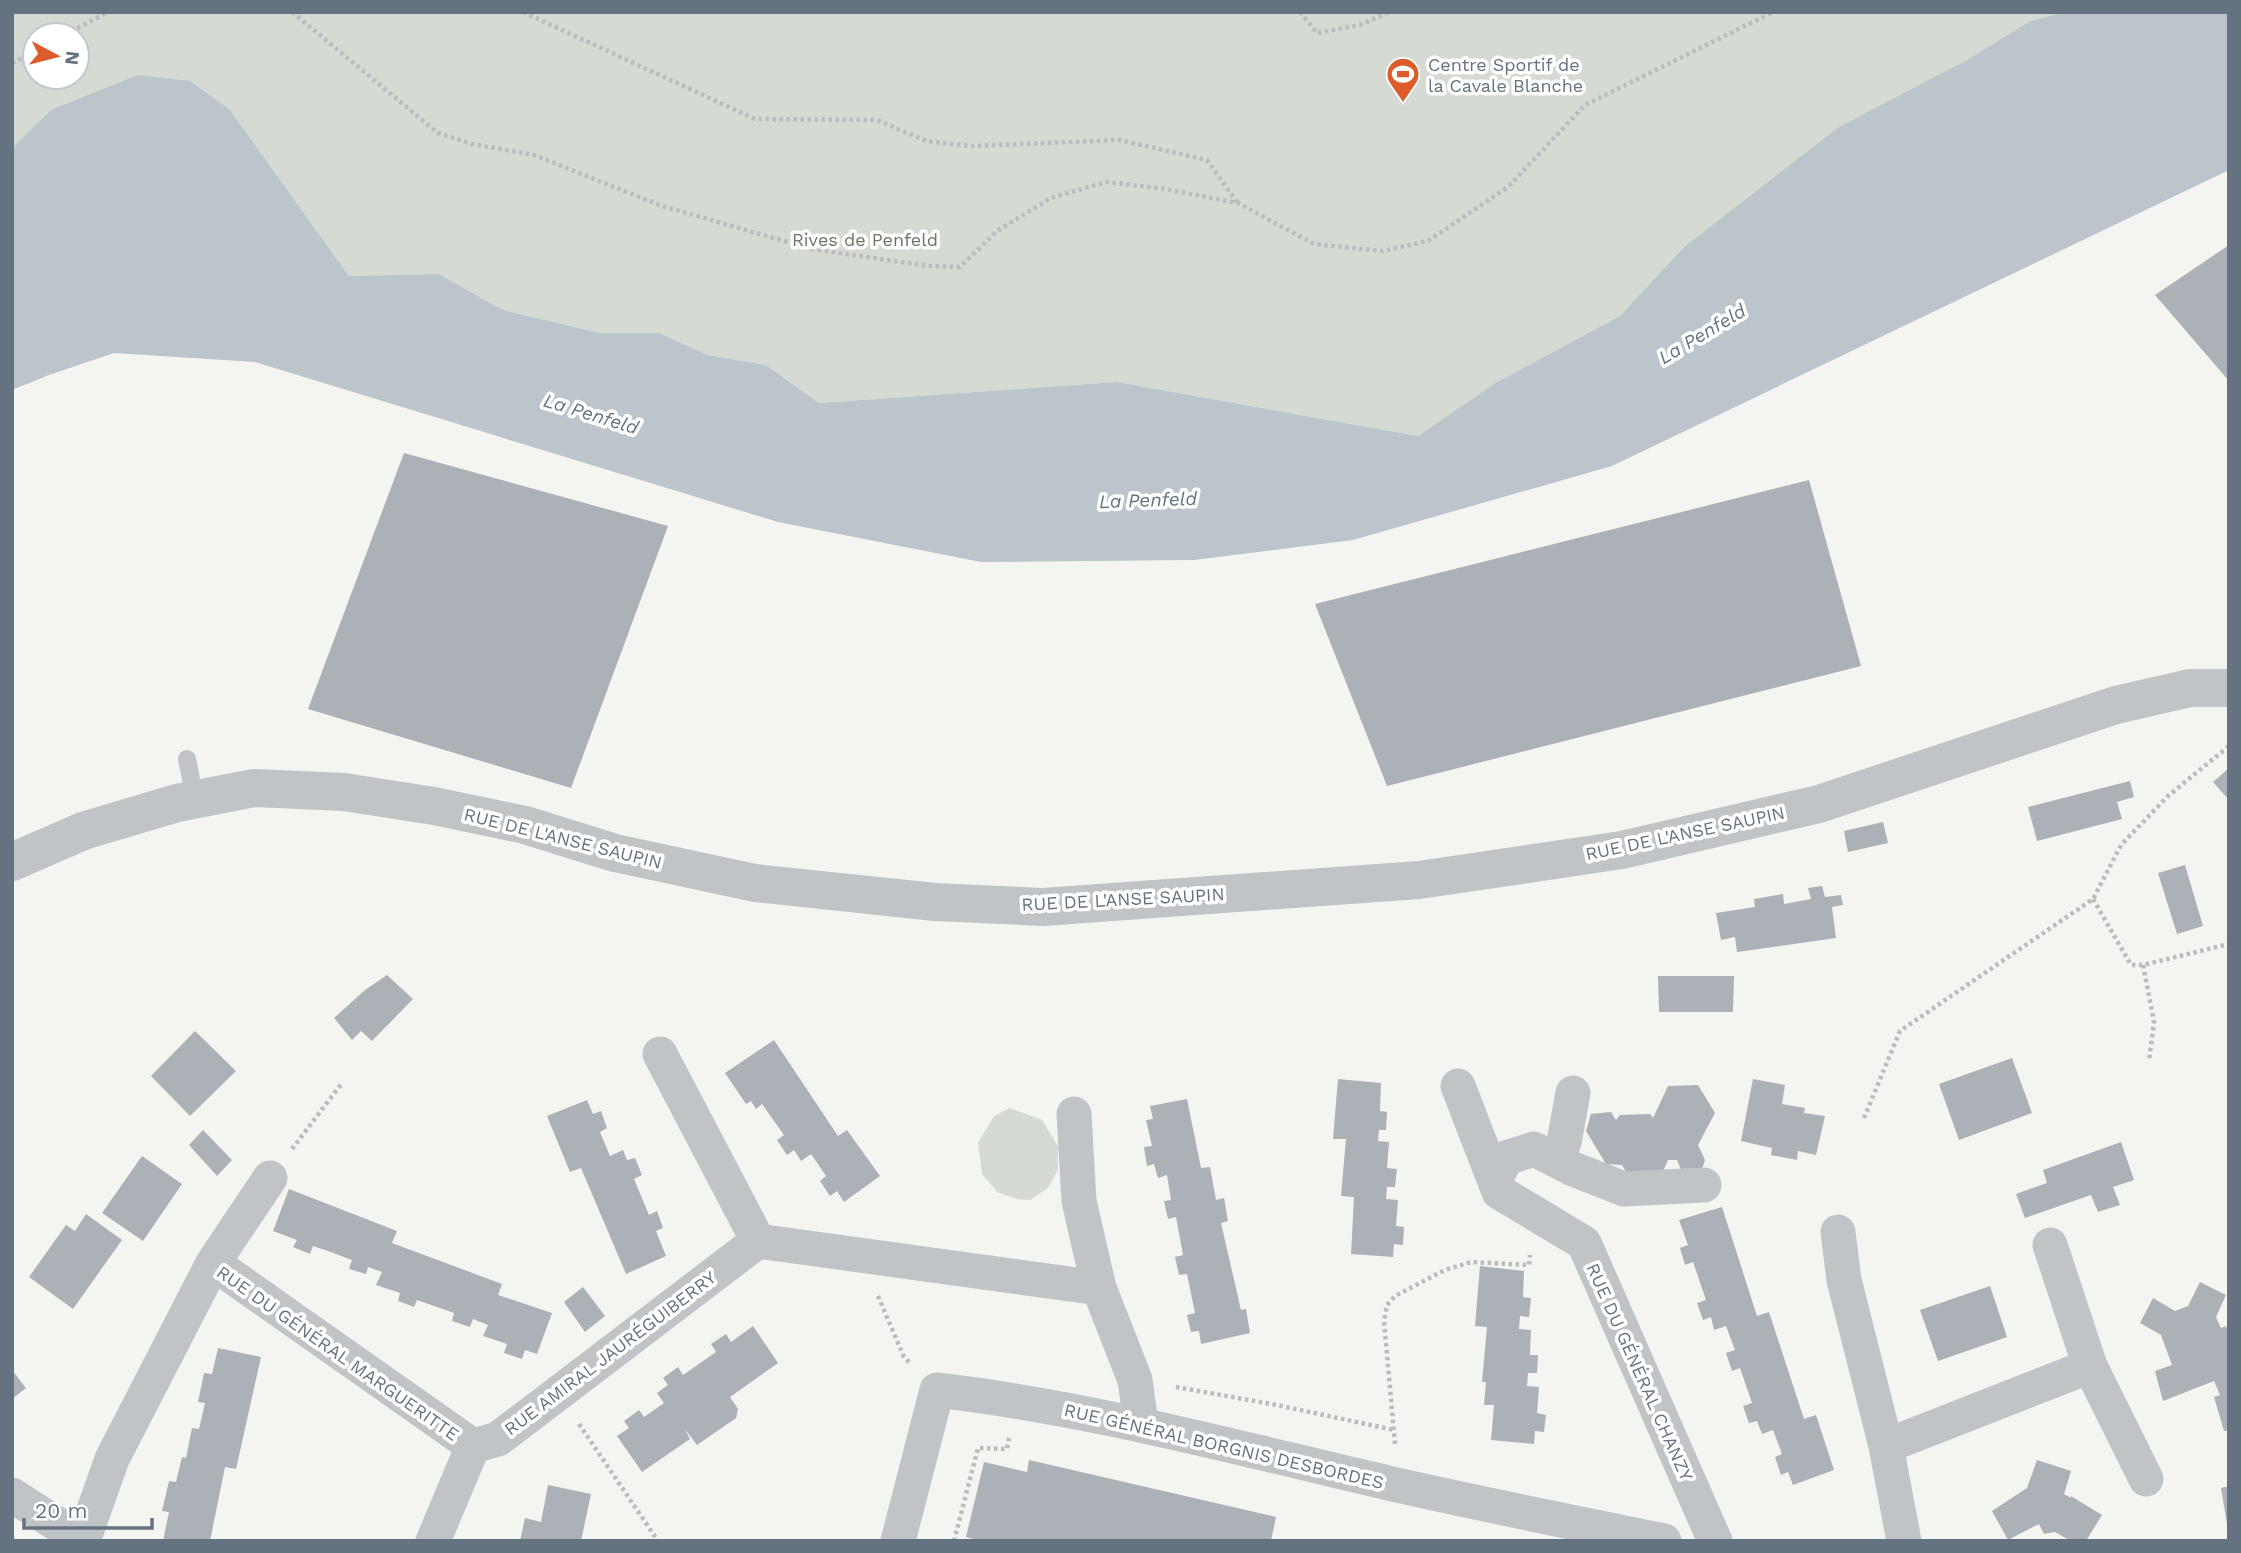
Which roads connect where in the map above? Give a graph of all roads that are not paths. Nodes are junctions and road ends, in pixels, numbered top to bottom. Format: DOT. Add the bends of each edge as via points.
graph roads {
  1 [pos="2229,688"];
  2 [pos="187,759"];
  3 [pos="195,799"];
  4 [pos="12,862"];
  5 [pos="660,1054"];
  6 [pos="1458,1086"];
  7 [pos="1573,1093"];
  8 [pos="1074,1114"];
  9 [pos="1556,1160"];
  10 [pos="270,1178"];
  11 [pos="1495,1180"];
  12 [pos="1704,1185"];
  13 [pos="1838,1232"];
  14 [pos="758,1241"];
  15 [pos="2050,1245"];
  16 [pos="213,1263"];
  17 [pos="1099,1288"];
  18 [pos="2090,1366"];
  19 [pos="1141,1424"];
  20 [pos="473,1446"];
  21 [pos="1886,1446"];
  22 [pos="2146,1479"];
  23 [pos="12,1495"];
  24 [pos="83,1541"];
  25 [pos="433,1541"];
  26 [pos="898,1541"];
  27 [pos="1664,1541"];
  28 [pos="1714,1541"];
  29 [pos="1904,1541"];
  1 -- 3 [label="street, RUE DE L'ANSE SAUPIN" via="2190,688 2116,705 1819,804 1622,850 1419,880 1043,907 935,902 755,883 615,853 525,825 344,792 254,788"];
  2 -- 3 [label="lane"];
  3 -- 4 [label="street, RUE DE L'ANSE SAUPIN" via="83,831"];
  5 -- 14 [label="street"];
  6 -- 11 [label="street, RUE DU GÉNÉRAL CHANZY"];
  7 -- 9 [label="street"];
  8 -- 17 [label="street" via="1079,1201"];
  9 -- 11 [label="street" via="1534,1149 1506,1158"];
  9 -- 12 [label="street" via="1624,1189"];
  10 -- 16 [label="street"];
  11 -- 28 [label="street, RUE DU GÉNÉRAL CHANZY" via="1499,1192 1584,1243"];
  13 -- 21 [label="street" via="1844,1280"];
  14 -- 17 [label="street"];
  14 -- 20 [label="street, RUE AMIRAL JAURÉGUIBERRY" via="498,1439"];
  15 -- 18 [label="street"];
  16 -- 20 [label="street, RUE DU GÉNÉRAL MARGUERITTE"];
  16 -- 24 [label="street, RUE DU GÉNÉRAL MARGUERITTE" via="112,1459"];
  17 -- 19 [label="street" via="1135,1380"];
  18 -- 21 [label="street"];
  18 -- 22 [label="street"];
  19 -- 26 [label="street, RUE GÉNÉRAL BORGNIS DESBORDES" via="1016,1399 937,1390"];
  19 -- 27 [label="street, RUE GÉNÉRAL BORGNIS DESBORDES" via="1392,1484"];
  20 -- 25 [label="street"];
  21 -- 29 [label="street"];
  23 -- 24 [label="street, RUE DU GÉNÉRAL MARGUERITTE"];
}
